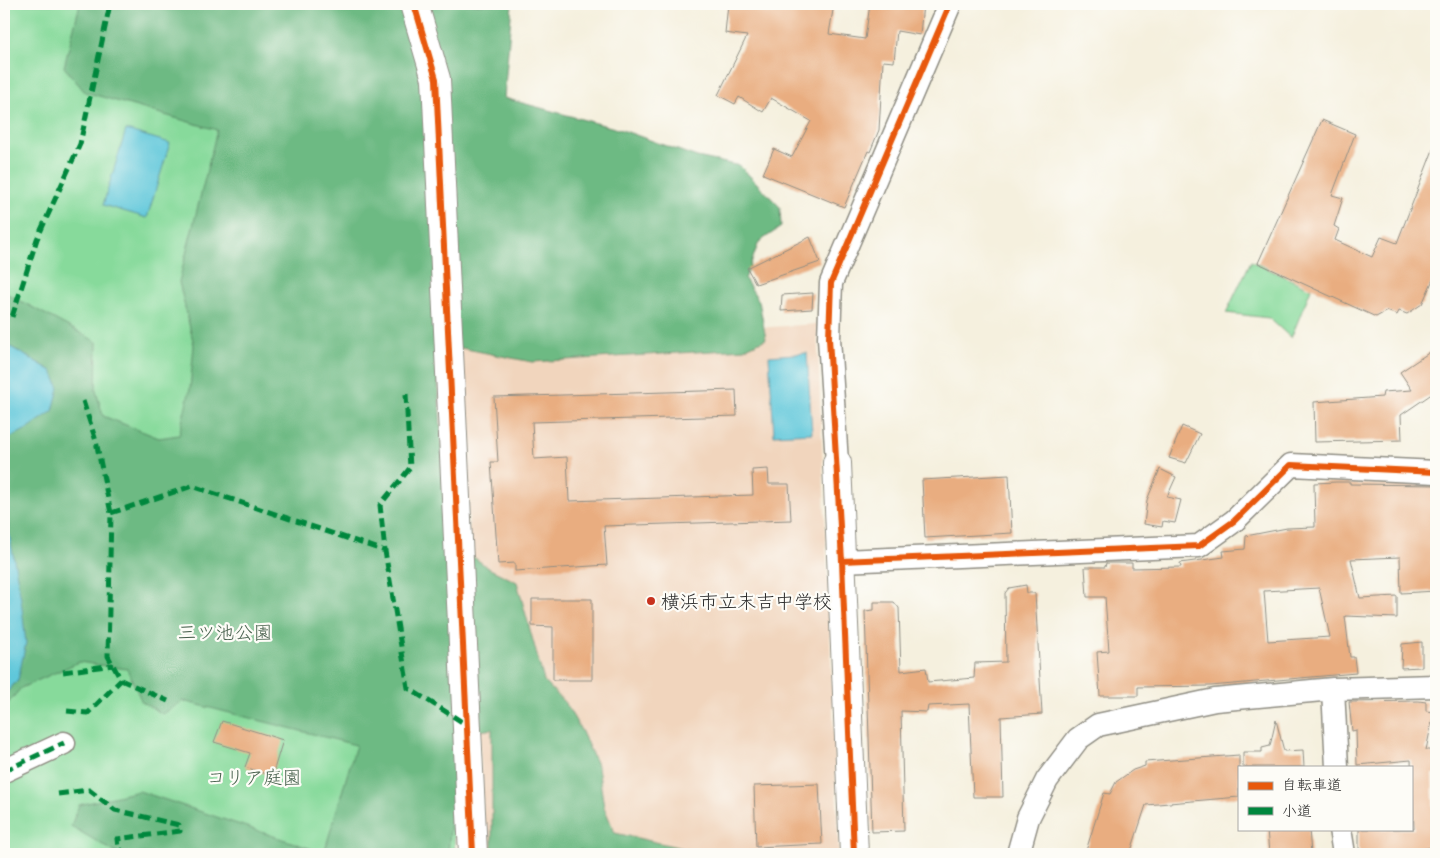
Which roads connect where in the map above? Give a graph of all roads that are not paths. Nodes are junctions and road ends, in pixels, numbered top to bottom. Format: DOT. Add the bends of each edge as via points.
graph roads {
  1 [pos="414,4"];
  2 [pos="950,4"];
  3 [pos="837,463"];
  4 [pos="1436,472"];
  5 [pos="842,561"];
  6 [pos="1436,686"];
  7 [pos="1333,689"];
  8 [pos="64,743"];
  9 [pos="1337,766"];
  10 [pos="4,771"];
  11 [pos="1340,830"];
  12 [pos="473,854"];
  13 [pos="854,854"];
  14 [pos="1018,854"];
  15 [pos="1344,854"];
  1 -- 12 [label="street" via="436,79"];
  2 -- 3 [label="street" via="831,283 829,338"];
  3 -- 5 [label="street"];
  4 -- 5 [label="street" via="1291,465 1234,521 1199,546"];
  5 -- 13 [label="street"];
  6 -- 7 [label="street"];
  7 -- 9 [label="street"];
  7 -- 14 [label="street" via="1215,700 1098,725 1078,739 1047,780 1028,818"];
  8 -- 10 [label="street"];
  11 -- 15 [label="street"];
}
